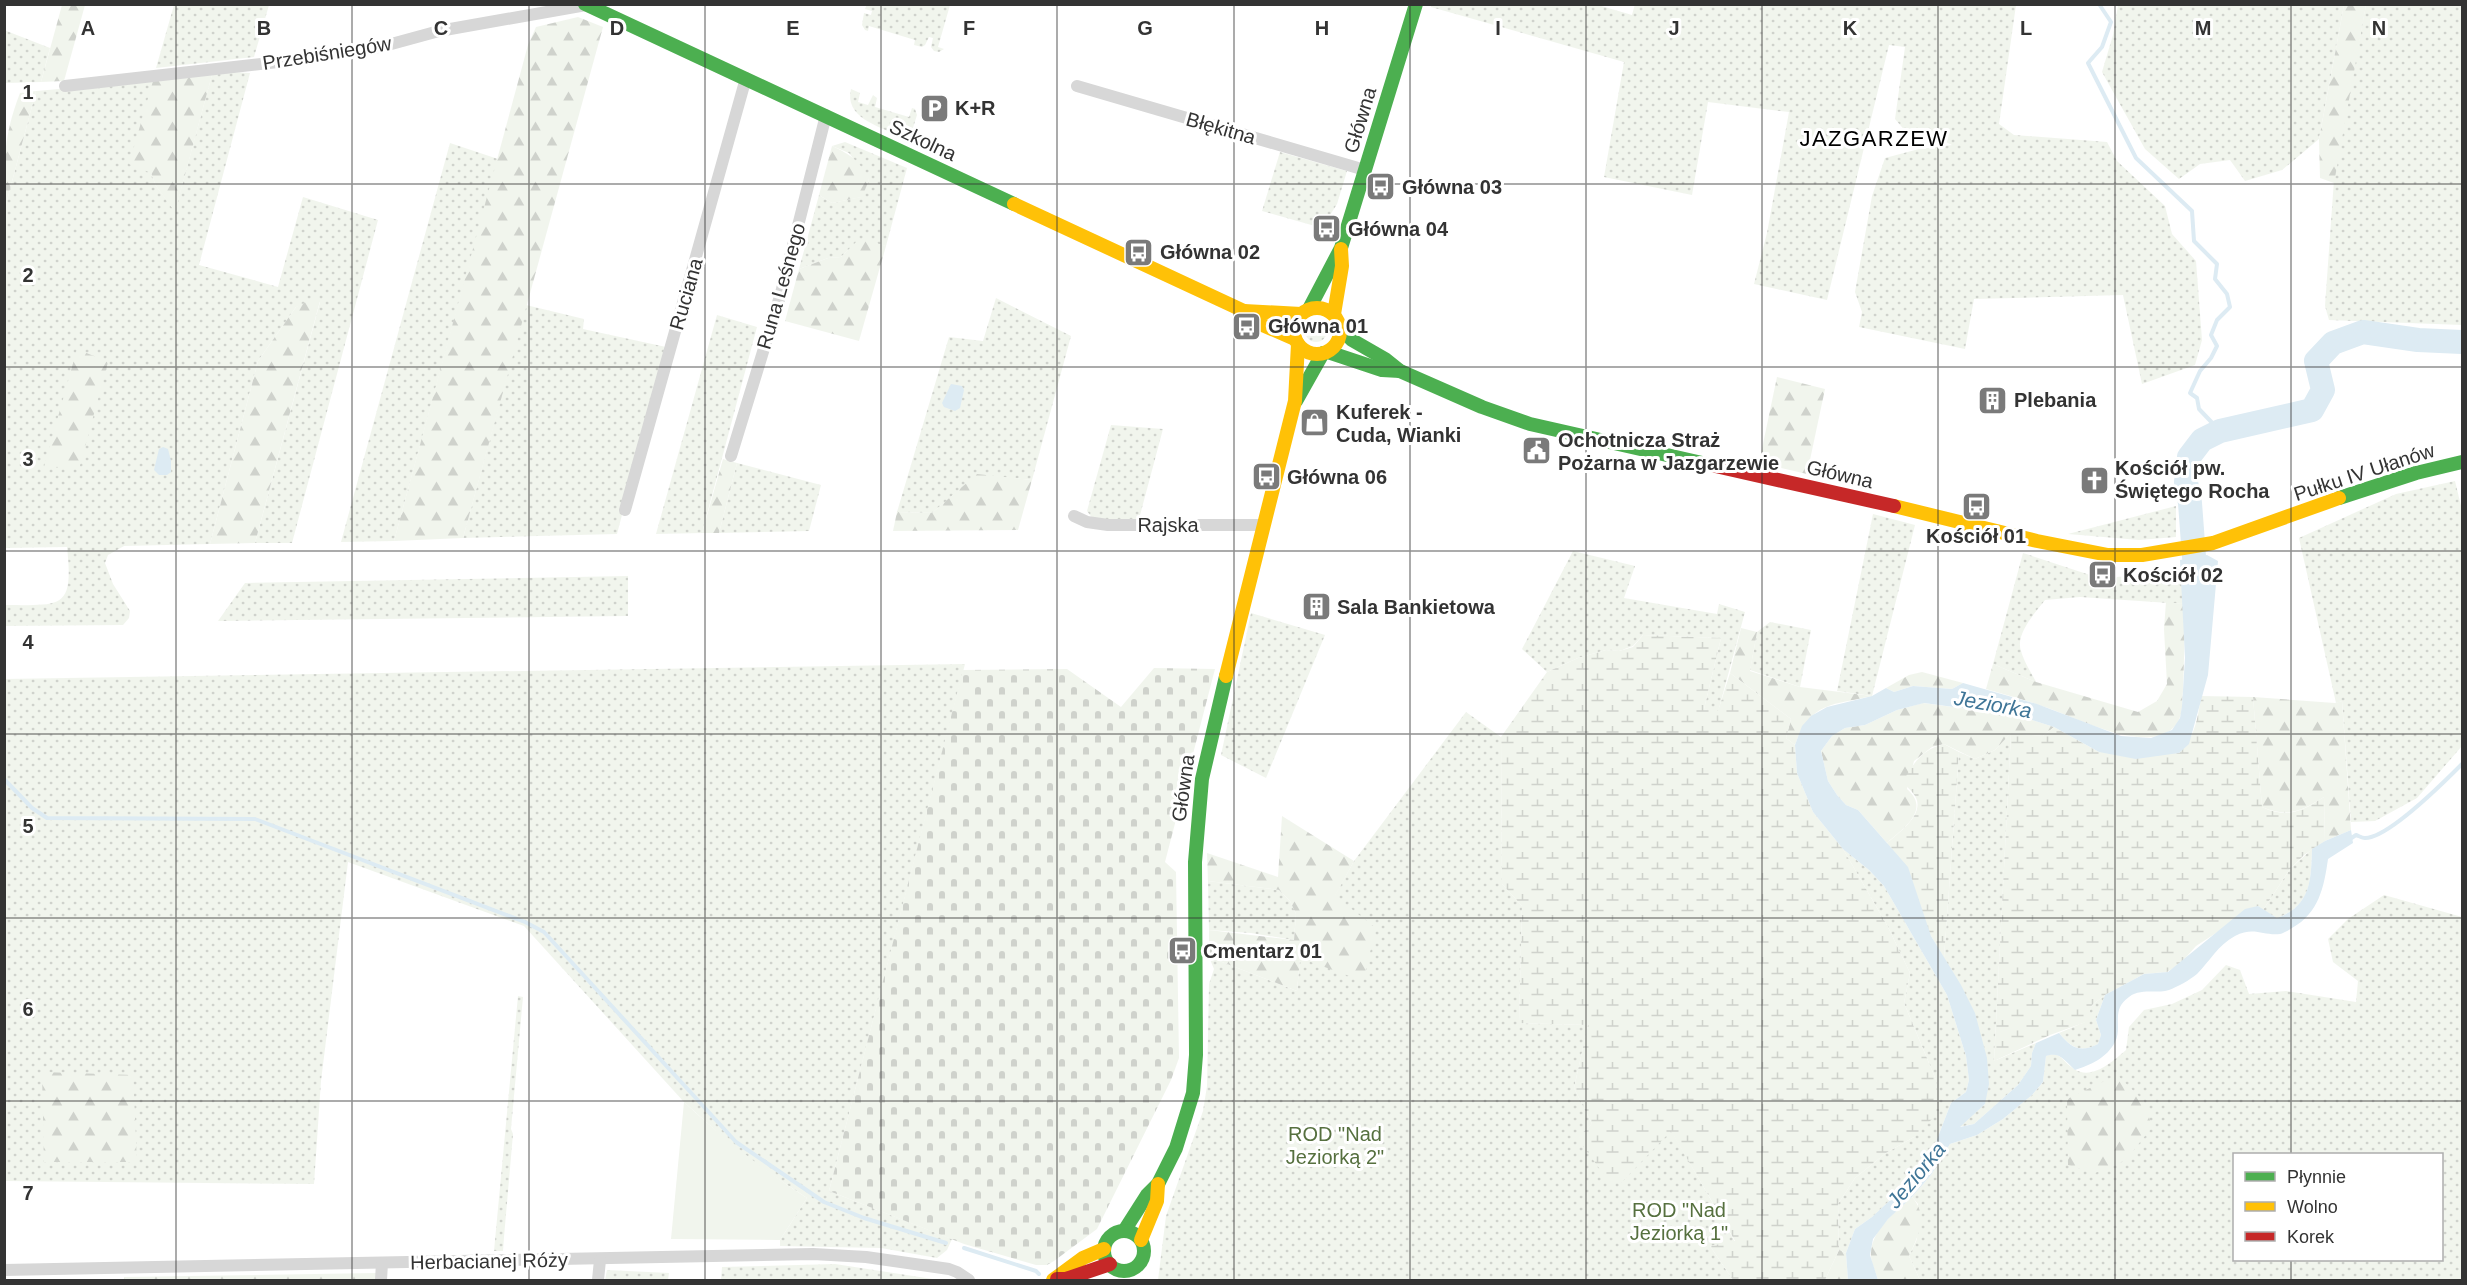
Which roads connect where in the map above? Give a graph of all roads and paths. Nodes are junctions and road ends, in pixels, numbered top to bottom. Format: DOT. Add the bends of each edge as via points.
graph roads {
  1 [pos="1416,4"];
  2 [pos="585,5"];
  3 [pos="746,78"];
  4 [pos="65,86"];
  5 [pos="1077,86"];
  6 [pos="826,115"];
  7 [pos="1365,170"];
  8 [pos="1341,248"];
  9 [pos="1244,311"];
  10 [pos="1305,311"];
  11 [pos="1334,314"];
  12 [pos="1341,328"];
  13 [pos="1297,341"];
  14 [pos="1325,352"];
  15 [pos="1400,371"];
  16 [pos="1295,401"];
  17 [pos="731,456"];
  18 [pos="2463,462"];
  19 [pos="626,510"];
  20 [pos="1074,516"];
  21 [pos="1263,525"];
  22 [pos="2174,551"];
  23 [pos="1158,1184"];
  24 [pos="1124,1231"];
  25 [pos="1141,1240"];
  26 [pos="1104,1249"];
  27 [pos="600,1260"];
  28 [pos="382,1263"];
  29 [pos="4,1270"];
  30 [pos="1115,1271"];
  31 [pos="1135,1274"];
  32 [pos="1055,1280"];
  33 [pos="381,1281"];
  34 [pos="598,1281"];
  35 [pos="969,1281"];
  1 -- 7 [label="street, Główna"];
  2 -- 3 [label="street, Szkolna"];
  2 -- 4 [label="street, Przebiśniegów" via="315,58"];
  3 -- 6 [label="street, Szkolna"];
  3 -- 19 [label="street, Ruciana"];
  5 -- 7 [label="street, Błękitna"];
  6 -- 9 [label="street, Szkolna"];
  6 -- 17 [label="street, Runa Leśnego" via="781,293"];
  7 -- 8 [label="street, Główna"];
  8 -- 10 [label="street, Główna"];
  8 -- 11 [label="street, Główna"];
  9 -- 10 [label="street, Szkolna"];
  9 -- 13 [label="street, Szkolna" via="1251,320"];
  10 -- 11 [label="street" via="1319,307"];
  10 -- 13 [label="street" via="1294,326"];
  11 -- 12 [label="street"];
  12 -- 14 [label="street" via="1339,339"];
  12 -- 15 [label="street, Główna" via="1352,340"];
  13 -- 14 [label="street" via="1308,352"];
  13 -- 16 [label="street, Główna"];
  14 -- 15 [label="street, Główna" via="1382,370"];
  14 -- 16 [label="street, Główna"];
  15 -- 22 [label="street, Główna" via="1507,417 1574,435 2078,550 2108,555"];
  16 -- 21 [label="street, Główna"];
  18 -- 22 [label="street, Pułku IV Ułanów" via="2361,490 2226,539"];
  20 -- 21 [label="street, Rajska" via="1108,525"];
  21 -- 23 [label="street, Główna" via="1202,779 1195,862 1193,1094 1182,1134"];
  23 -- 24 [label="street, Główna"];
  23 -- 25 [label="street, Główna" via="1157,1201"];
  24 -- 25 [label="street"];
  24 -- 26 [label="street" via="1114,1234"];
  25 -- 31 [label="street" via="1144,1255"];
  26 -- 30 [label="street"];
  26 -- 32 [label="street" via="1082,1258"];
  27 -- 28 [label="street, Herbacianej Róży"];
  27 -- 34 [label="street"];
  27 -- 35 [label="street, Herbacianej Róży" via="742,1255 866,1257 949,1269"];
  28 -- 29 [label="street, Herbacianej Róży"];
  28 -- 33 [label="street"];
  30 -- 31 [label="street"];
  30 -- 32 [label="street"];
}
